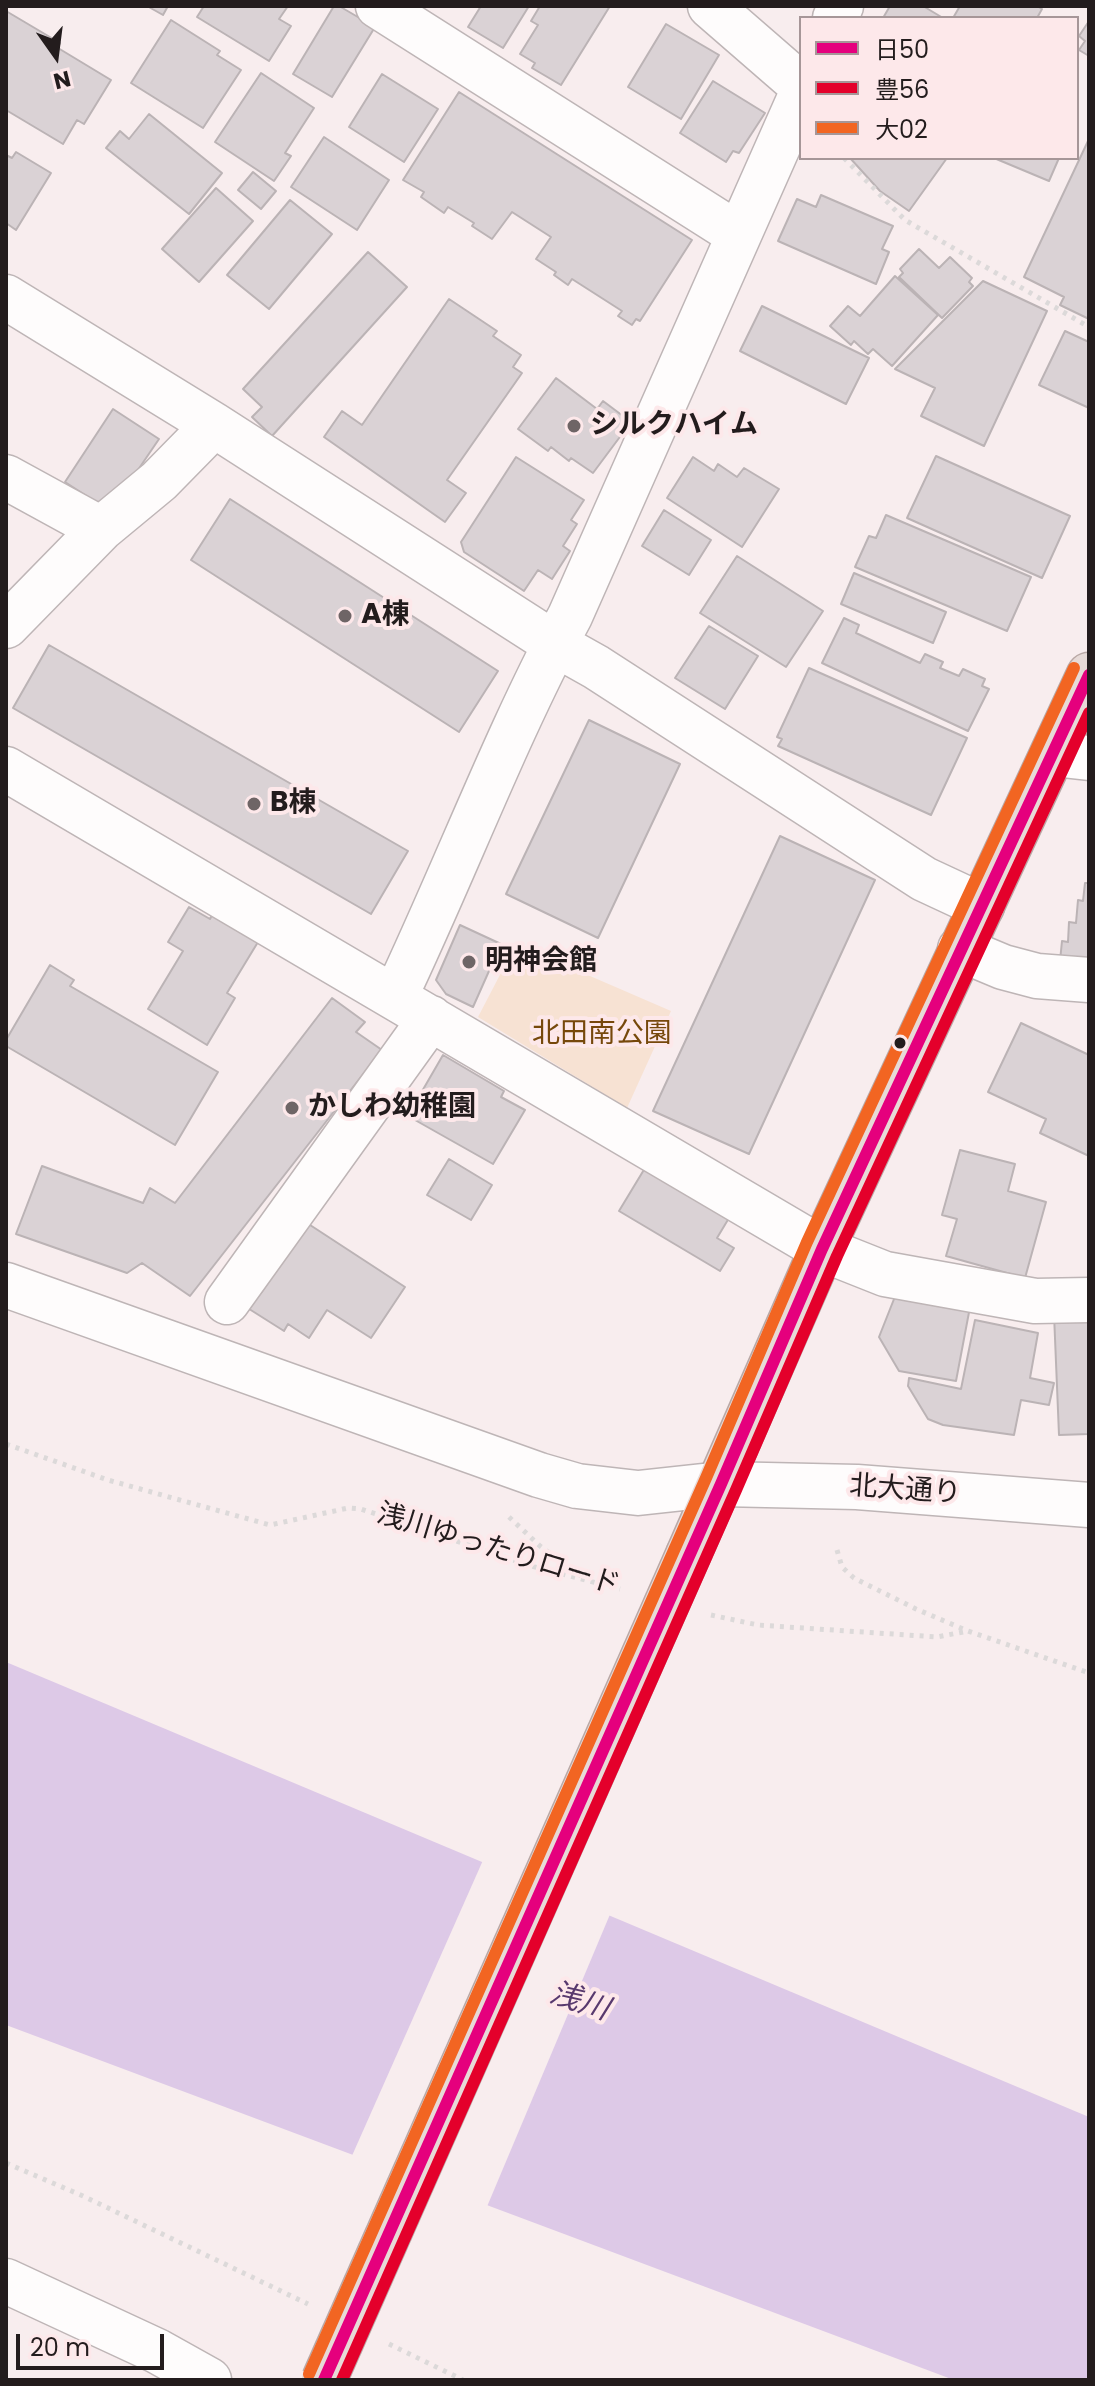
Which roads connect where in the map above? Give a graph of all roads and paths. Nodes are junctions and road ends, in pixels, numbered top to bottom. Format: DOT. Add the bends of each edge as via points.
graph roads {
  1 [pos="378,6"];
  2 [pos="710,6"];
  3 [pos="799,83"];
  4 [pos="799,100"];
  5 [pos="846,160"];
  6 [pos="739,235"];
  7 [pos="6,297"];
  8 [pos="1089,327"];
  9 [pos="214,425"];
  10 [pos="6,477"];
  11 [pos="101,529"];
  12 [pos="6,626"];
  13 [pos="555,644"];
  14 [pos="1089,675"];
  15 [pos="1071,756"];
  16 [pos="6,769"];
  17 [pos="982,906"];
  18 [pos="960,949"];
  19 [pos="1089,980"];
  20 [pos="413,1008"];
  21 [pos="822,1249"];
  22 [pos="6,1285"];
  23 [pos="1089,1300"];
  24 [pos="227,1302"];
  25 [pos="6,1444"];
  26 [pos="721,1484"];
  27 [pos="1089,1505"];
  28 [pos="837,1550"];
  29 [pos="627,1591"];
  30 [pos="707,1614"];
  31 [pos="968,1631"];
  32 [pos="1089,1673"];
  33 [pos="6,2163"];
  34 [pos="6,2281"];
  35 [pos="309,2305"];
  36 [pos="379,2339"];
  37 [pos="209,2380"];
  38 [pos="324,2380"];
  39 [pos="463,2380"];
  1 -- 6 [label="street"];
  2 -- 3 [label="street"];
  4 -- 6 [label="street"];
  5 -- 8 [label="path" via="905,220"];
  6 -- 13 [label="street"];
  7 -- 9 [label="street"];
  9 -- 11 [label="street"];
  9 -- 13 [label="street"];
  10 -- 11 [label="street"];
  11 -- 12 [label="street"];
  13 -- 17 [label="street" via="924,879"];
  13 -- 20 [label="street"];
  14 -- 15 [label="highway"];
  15 -- 17 [label="highway"];
  16 -- 20 [label="street"];
  17 -- 18 [label="highway"];
  18 -- 19 [label="street" via="1037,976"];
  18 -- 21 [label="highway"];
  20 -- 21 [label="street"];
  20 -- 24 [label="street"];
  21 -- 23 [label="street" via="885,1274 1035,1301"];
  21 -- 26 [label="highway"];
  22 -- 26 [label="street, 北大通り" via="577,1486 638,1493"];
  25 -- 29 [label="path, 浅川ゆったりロード" via="108,1480 270,1525 361,1509 531,1566"];
  26 -- 27 [label="street, 北大通り" via="857,1487"];
  26 -- 38 [label="highway, bridge"];
  28 -- 31 [label="path" via="842,1567 854,1578"];
  30 -- 31 [label="path" via="758,1625 937,1637"];
  31 -- 32 [label="path"];
  33 -- 35 [label="path"];
  34 -- 37 [label="street"];
  36 -- 39 [label="path"];
}
